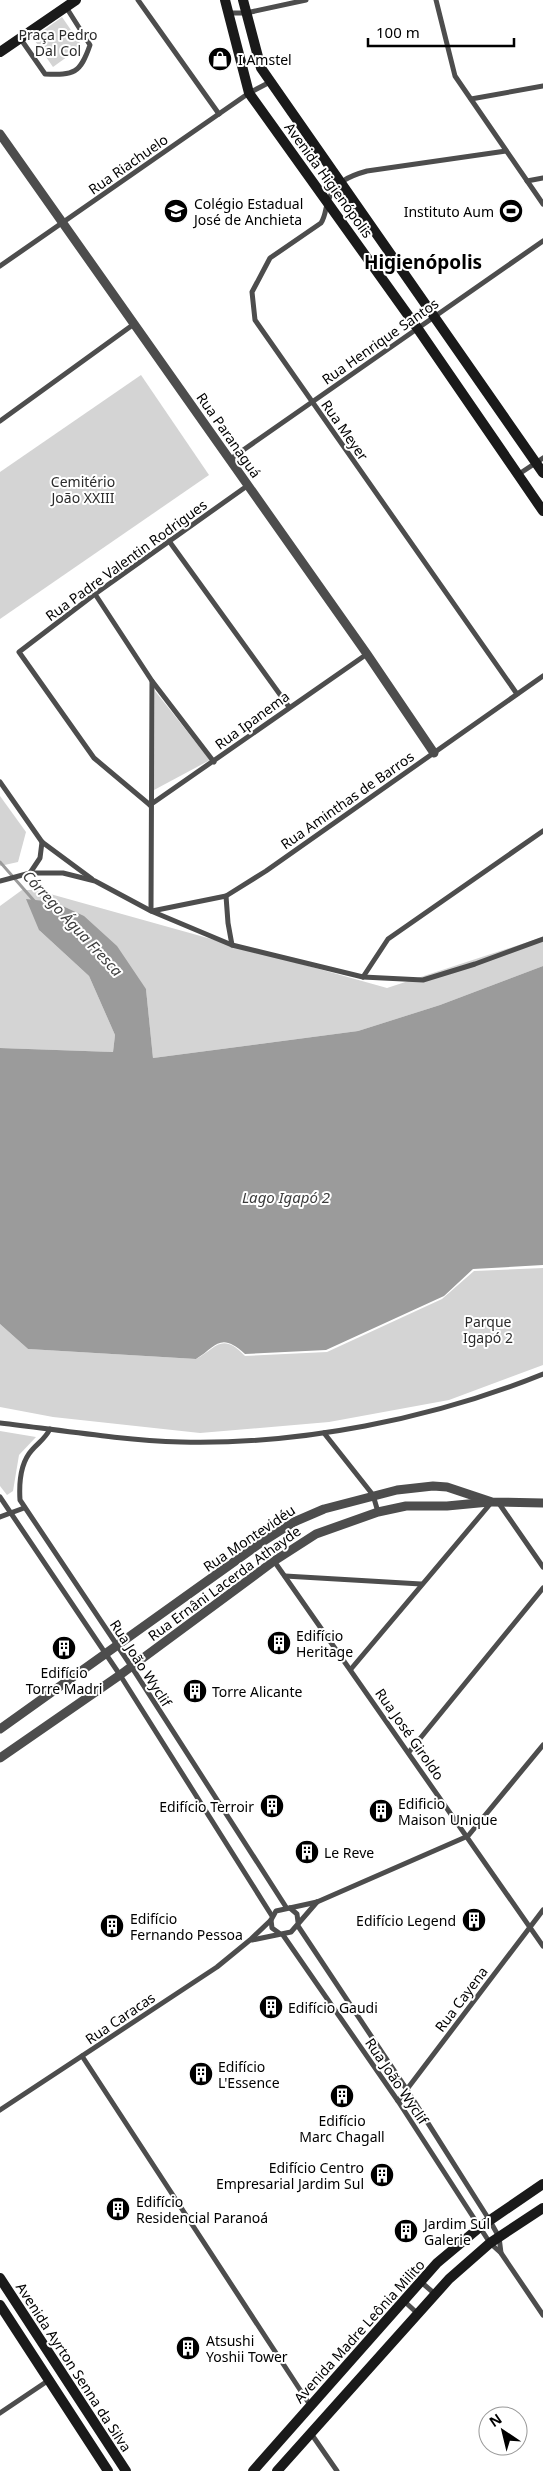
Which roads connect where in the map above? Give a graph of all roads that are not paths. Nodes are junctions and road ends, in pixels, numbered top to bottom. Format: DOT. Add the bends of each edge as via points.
graph roads {
  1 [pos="76,0"];
  2 [pos="138,0"];
  3 [pos="225,0"];
  4 [pos="243,0"];
  5 [pos="306,0"];
  6 [pos="436,0"];
  7 [pos="66,7"];
  8 [pos="228,13"];
  9 [pos="246,13"];
  10 [pos="20,38"];
  11 [pos="0,52"];
  12 [pos="270,82"];
  13 [pos="543,86"];
  14 [pos="249,93"];
  15 [pos="471,99"];
  16 [pos="219,114"];
  17 [pos="0,134"];
  18 [pos="506,151"];
  19 [pos="543,178"];
  20 [pos="527,181"];
  21 [pos="339,182"];
  22 [pos="328,201"];
  23 [pos="543,204"];
  24 [pos="63,223"];
  25 [pos="543,240"];
  26 [pos="0,266"];
  27 [pos="433,318"];
  28 [pos="134,324"];
  29 [pos="418,329"];
  30 [pos="312,402"];
  31 [pos="0,421"];
  32 [pos="229,460"];
  33 [pos="540,460"];
  34 [pos="543,473"];
  35 [pos="519,474"];
  36 [pos="247,486"];
  37 [pos="543,511"];
  38 [pos="169,541"];
  39 [pos="95,594"];
  40 [pos="367,654"];
  41 [pos="543,676"];
  42 [pos="152,681"];
  43 [pos="517,694"];
  44 [pos="289,707"];
  45 [pos="434,753"];
  46 [pos="214,762"];
  47 [pos="0,782"];
  48 [pos="150,805"];
  49 [pos="543,831"];
  50 [pos="42,842"];
  51 [pos="29,873"];
  52 [pos="0,881"];
  53 [pos="95,881"];
  54 [pos="226,896"];
  55 [pos="151,911"];
  56 [pos="543,939"];
  57 [pos="232,944"];
  58 [pos="363,977"];
  59 [pos="543,1374"];
  60 [pos="0,1423"];
  61 [pos="50,1429"];
  62 [pos="324,1433"];
  63 [pos="373,1495"];
  64 [pos="0,1497"];
  65 [pos="495,1502"];
  66 [pos="543,1503"];
  67 [pos="24,1508"];
  68 [pos="378,1512"];
  69 [pos="11,1513"];
  70 [pos="0,1517"];
  71 [pos="274,1560"];
  72 [pos="543,1567"];
  73 [pos="285,1576"];
  74 [pos="421,1584"];
  75 [pos="543,1588"];
  76 [pos="118,1646"];
  77 [pos="106,1655"];
  78 [pos="131,1666"];
  79 [pos="352,1669"];
  80 [pos="120,1675"];
  81 [pos="0,1729"];
  82 [pos="543,1745"];
  83 [pos="409,1752"];
  84 [pos="0,1758"];
  85 [pos="468,1836"];
  86 [pos="317,1902"];
  87 [pos="288,1908"];
  88 [pos="543,1910"];
  89 [pos="271,1918"];
  90 [pos="298,1924"];
  91 [pos="530,1926"];
  92 [pos="281,1934"];
  93 [pos="250,1940"];
  94 [pos="543,1946"];
  95 [pos="82,2056"];
  96 [pos="407,2090"];
  97 [pos="398,2101"];
  98 [pos="0,2110"];
  99 [pos="543,2184"];
  100 [pos="543,2208"];
  101 [pos="490,2221"];
  102 [pos="480,2227"];
  103 [pos="499,2237"];
  104 [pos="490,2243"];
  105 [pos="501,2253"];
  106 [pos="0,2278"];
  107 [pos="421,2282"];
  108 [pos="435,2294"];
  109 [pos="404,2301"];
  110 [pos="0,2305"];
  111 [pos="417,2314"];
  112 [pos="543,2315"];
  113 [pos="49,2380"];
  114 [pos="310,2405"];
  115 [pos="0,2413"];
  116 [pos="310,2432"];
  117 [pos="108,2471"];
  118 [pos="126,2471"];
  119 [pos="253,2471"];
  120 [pos="277,2471"];
  121 [pos="336,2471"];
  1 -- 7 [label="main road"];
  2 -- 16 [label="street"];
  3 -- 8 [label="main road, Avenida Higienópolis"];
  4 -- 9 [label="main road, Avenida Higienópolis"];
  5 -- 9 [label="street"];
  6 -- 15 [label="street" via="455,76"];
  7 -- 10 [label="main road"];
  7 -- 10 [label="street" via="90,45 84,64 68,74 45,74"];
  8 -- 9 [label="street"];
  8 -- 14 [label="main road, Avenida Higienópolis"];
  9 -- 12 [label="main road, Avenida Higienópolis" via="260,68"];
  10 -- 11 [label="main road"];
  12 -- 14 [label="street, Rua Riachuelo"];
  12 -- 21 [label="main road, Avenida Higienópolis"];
  13 -- 15 [label="street"];
  14 -- 16 [label="street, Rua Riachuelo"];
  14 -- 22 [label="main road, Avenida Higienópolis"];
  15 -- 18 [label="street"];
  16 -- 24 [label="street, Rua Riachuelo"];
  17 -- 24 [label="street, Rua Paranaguá"];
  18 -- 20 [label="street"];
  18 -- 21 [label="street" via="367,171"];
  19 -- 20 [label="street"];
  20 -- 23 [label="street"];
  21 -- 22 [label="street, Rua Meyer"];
  21 -- 27 [label="main road, Avenida Higienópolis"];
  22 -- 29 [label="main road, Avenida Higienópolis"];
  22 -- 30 [label="street, Rua Meyer" via="326,216 321,223 270,258 252,292 254,320"];
  24 -- 26 [label="street, Rua Riachuelo"];
  24 -- 28 [label="street, Rua Paranaguá"];
  25 -- 27 [label="street, Rua Henrique Santos"];
  27 -- 29 [label="street, Rua Henrique Santos"];
  27 -- 33 [label="main road, Avenida Higienópolis"];
  28 -- 31 [label="street"];
  28 -- 32 [label="street, Rua Paranaguá"];
  29 -- 30 [label="street, Rua Henrique Santos"];
  29 -- 35 [label="main road, Avenida Higienópolis"];
  30 -- 32 [label="street, Rua Henrique Santos"];
  30 -- 43 [label="street, Rua Meyer"];
  32 -- 36 [label="street, Rua Paranaguá"];
  33 -- 34 [label="main road, Avenida Higienópolis"];
  33 -- 35 [label="street"];
  35 -- 37 [label="main road, Avenida Higienópolis"];
  36 -- 38 [label="street, Rua Padre Valentin Rodrigues"];
  36 -- 40 [label="street, Rua Paranaguá"];
  38 -- 39 [label="street, Rua Padre Valentin Rodrigues"];
  38 -- 44 [label="street"];
  39 -- 42 [label="street"];
  39 -- 48 [label="street, Rua Padre Valentin Rodrigues" via="19,652 94,758"];
  40 -- 44 [label="street, Rua Ipanema"];
  40 -- 45 [label="street, Rua Paranaguá"];
  41 -- 43 [label="street, Rua Aminthas de Barros"];
  42 -- 46 [label="street"];
  42 -- 48 [label="street"];
  43 -- 45 [label="street, Rua Aminthas de Barros"];
  44 -- 46 [label="street, Rua Ipanema"];
  45 -- 54 [label="street, Rua Aminthas de Barros"];
  46 -- 48 [label="street, Rua Ipanema"];
  47 -- 50 [label="street"];
  48 -- 55 [label="street"];
  49 -- 58 [label="street" via="388,939"];
  50 -- 51 [label="street" via="40,858"];
  50 -- 53 [label="street"];
  51 -- 52 [label="street"];
  51 -- 53 [label="street" via="63,873"];
  53 -- 55 [label="street"];
  54 -- 55 [label="street, Rua Aminthas de Barros"];
  54 -- 57 [label="street"];
  55 -- 57 [label="street"];
  56 -- 58 [label="street" via="423,980"];
  57 -- 58 [label="street"];
  59 -- 62 [label="street" via="433,1411"];
  60 -- 61 [label="street"];
  61 -- 62 [label="street" via="183,1442"];
  61 -- 67 [label="street, Rua João Wyclif" via="45,1439 29,1452 24,1464 20,1500"];
  62 -- 63 [label="street"];
  63 -- 65 [label="street, Rua Montevidéu" via="433,1486 447,1487"];
  63 -- 68 [label="street"];
  63 -- 76 [label="street, Rua Montevidéu" via="324,1508 294,1522"];
  64 -- 69 [label="street, Rua João Wyclif"];
  65 -- 66 [label="street, Rua Montevidéu"];
  65 -- 68 [label="street, Rua Ernâni Lacerda Athayde" via="406,1506"];
  65 -- 72 [label="street"];
  65 -- 74 [label="street"];
  67 -- 69 [label="street"];
  67 -- 76 [label="street, Rua João Wyclif"];
  68 -- 71 [label="street, Rua Ernâni Lacerda Athayde" via="316,1534"];
  69 -- 70 [label="street"];
  69 -- 77 [label="street, Rua João Wyclif"];
  71 -- 73 [label="street, Rua José Giroldo"];
  71 -- 78 [label="street, Rua Ernâni Lacerda Athayde"];
  73 -- 74 [label="street"];
  73 -- 79 [label="street, Rua José Giroldo"];
  74 -- 79 [label="street"];
  75 -- 83 [label="street"];
  76 -- 77 [label="street, Rua Montevidéu"];
  76 -- 78 [label="street, Rua João Wyclif"];
  77 -- 80 [label="street, Rua João Wyclif"];
  77 -- 81 [label="street"];
  78 -- 80 [label="street, Rua Ernâni Lacerda Athayde"];
  78 -- 87 [label="street, Rua João Wyclif"];
  79 -- 83 [label="street, Rua José Giroldo"];
  80 -- 84 [label="street, Rua Ernâni Lacerda Athayde"];
  80 -- 89 [label="street, Rua João Wyclif"];
  82 -- 85 [label="street, Rua Caracas"];
  83 -- 85 [label="street, Rua José Giroldo"];
  85 -- 86 [label="street, Rua Caracas"];
  85 -- 91 [label="street, Rua José Giroldo"];
  86 -- 87 [label="street, Rua Caracas"];
  86 -- 90 [label="street, Rua Caracas"];
  87 -- 89 [label="street, Rua Caracas" via="276,1911"];
  87 -- 90 [label="street, Rua João Wyclif" via="297,1914"];
  88 -- 91 [label="street, Rua Cayena"];
  89 -- 92 [label="street, Rua João Wyclif" via="272,1928"];
  89 -- 93 [label="street, Rua Caracas"];
  90 -- 92 [label="street, Rua Caracas" via="291,1932"];
  90 -- 96 [label="street, Rua João Wyclif"];
  91 -- 94 [label="street, Rua José Giroldo"];
  91 -- 96 [label="street, Rua Cayena"];
  92 -- 93 [label="street, Rua Caracas"];
  92 -- 97 [label="street, Rua João Wyclif"];
  93 -- 95 [label="street, Rua Caracas" via="217,1967"];
  95 -- 98 [label="street, Rua Caracas"];
  95 -- 114 [label="street"];
  96 -- 97 [label="street, Rua Cayena"];
  96 -- 101 [label="street, Rua João Wyclif"];
  97 -- 102 [label="street, Rua João Wyclif"];
  99 -- 101 [label="main road, Avenida Madre Leônia Milito"];
  100 -- 103 [label="main road"];
  101 -- 102 [label="main road, Avenida Madre Leônia Milito"];
  101 -- 103 [label="street, Rua João Wyclif"];
  102 -- 104 [label="street, Rua João Wyclif"];
  102 -- 107 [label="main road, Avenida Madre Leônia Milito" via="437,2263"];
  103 -- 104 [label="main road"];
  103 -- 105 [label="street"];
  104 -- 105 [label="street, Rua João Wyclif"];
  104 -- 108 [label="main road"];
  105 -- 112 [label="street"];
  106 -- 118 [label="main road, Avenida Ayrton Senna da Silva"];
  107 -- 108 [label="street"];
  107 -- 109 [label="main road, Avenida Madre Leônia Milito"];
  108 -- 111 [label="main road"];
  109 -- 111 [label="street"];
  109 -- 114 [label="main road, Avenida Madre Leônia Milito"];
  110 -- 113 [label="main road, Avenida Ayrton Senna da Silva"];
  111 -- 116 [label="main road"];
  113 -- 115 [label="street"];
  113 -- 117 [label="main road, Avenida Ayrton Senna da Silva"];
  114 -- 119 [label="main road, Avenida Madre Leônia Milito"];
  116 -- 120 [label="main road"];
  116 -- 121 [label="street"];
}
